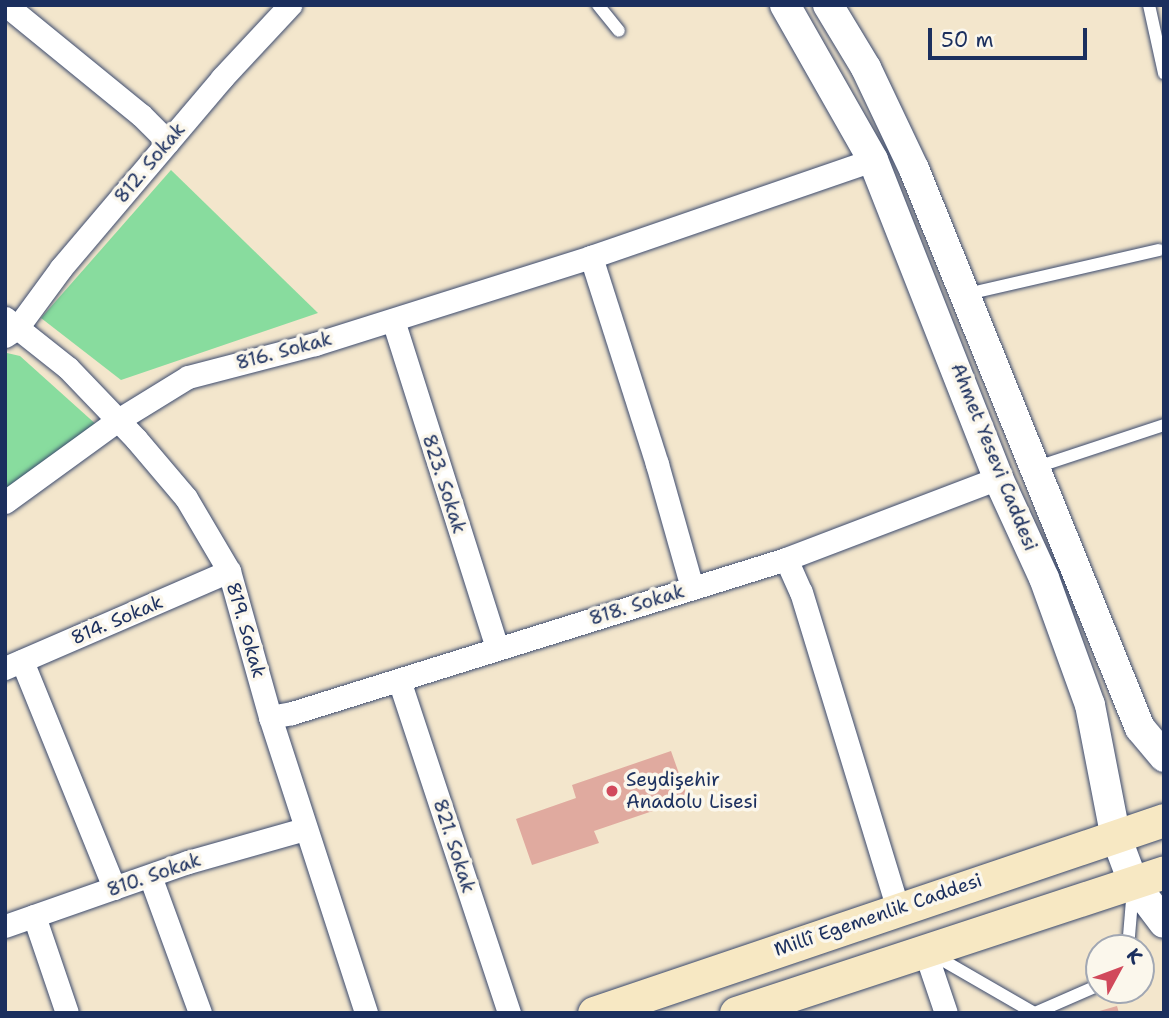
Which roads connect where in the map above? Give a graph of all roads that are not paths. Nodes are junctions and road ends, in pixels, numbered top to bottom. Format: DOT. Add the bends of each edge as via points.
graph roads {
  1 [pos="6,5"];
  2 [pos="290,5"];
  3 [pos="598,5"];
  4 [pos="785,5"];
  5 [pos="828,5"];
  6 [pos="1149,5"];
  7 [pos="619,31"];
  8 [pos="1164,73"];
  9 [pos="168,142"];
  10 [pos="873,159"];
  11 [pos="1159,250"];
  12 [pos="592,257"];
  13 [pos="967,294"];
  14 [pos="393,320"];
  15 [pos="9,327"];
  16 [pos="118,420"];
  17 [pos="1164,425"];
  18 [pos="1033,468"];
  19 [pos="998,478"];
  20 [pos="5,502"];
  21 [pos="786,559"];
  22 [pos="229,571"];
  23 [pos="692,588"];
  24 [pos="497,648"];
  25 [pos="14,664"];
  26 [pos="399,680"];
  27 [pos="270,717"];
  28 [pos="1164,757"];
  29 [pos="1164,820"];
  30 [pos="306,829"];
  31 [pos="1115,834"];
  32 [pos="150,876"];
  33 [pos="1149,877"];
  34 [pos="114,888"];
  35 [pos="898,909"];
  36 [pos="34,916"];
  37 [pos="1164,923"];
  38 [pos="5,926"];
  39 [pos="1132,934"];
  40 [pos="925,951"];
  41 [pos="1085,991"];
  42 [pos="66,1013"];
  43 [pos="200,1013"];
  44 [pos="366,1013"];
  45 [pos="509,1013"];
  46 [pos="594,1013"];
  47 [pos="736,1013"];
  48 [pos="946,1013"];
  49 [pos="1035,1013"];
  1 -- 9 [label="street"];
  2 -- 9 [label="street, 812. Sokak"];
  3 -- 7 [label="lane"];
  4 -- 10 [label="street, Ahmet Yesevi Caddesi"];
  5 -- 13 [label="street, Ahmet Yesevi Caddesi" via="866,68"];
  6 -- 8 [label="lane"];
  9 -- 15 [label="street, 812. Sokak"];
  10 -- 12 [label="street, 816. Sokak"];
  10 -- 19 [label="street, Ahmet Yesevi Caddesi"];
  11 -- 13 [label="lane"];
  12 -- 14 [label="street, 816. Sokak"];
  12 -- 23 [label="street"];
  13 -- 18 [label="street, Ahmet Yesevi Caddesi"];
  14 -- 16 [label="street, 816. Sokak" via="188,377"];
  14 -- 24 [label="street, 823. Sokak"];
  15 -- 16 [label="street, 819. Sokak" via="68,368"];
  16 -- 20 [label="street, 816. Sokak"];
  16 -- 22 [label="street, 819. Sokak" via="186,498"];
  17 -- 18 [label="lane"];
  18 -- 28 [label="street, Ahmet Yesevi Caddesi" via="1140,729"];
  19 -- 21 [label="street, 818. Sokak"];
  19 -- 31 [label="street, Ahmet Yesevi Caddesi" via="1044,578 1090,705"];
  21 -- 23 [label="street, 818. Sokak"];
  21 -- 35 [label="street" via="801,592"];
  22 -- 25 [label="street, 814. Sokak"];
  22 -- 27 [label="street, 819. Sokak"];
  23 -- 24 [label="street, 818. Sokak"];
  24 -- 26 [label="street, 818. Sokak"];
  25 -- 34 [label="street"];
  26 -- 27 [label="street, 818. Sokak"];
  26 -- 45 [label="street, 821. Sokak"];
  27 -- 30 [label="street, 819. Sokak"];
  29 -- 31 [label="main road, Millî Egemenlik Caddesi"];
  30 -- 32 [label="street, 810. Sokak"];
  30 -- 44 [label="street, 819. Sokak"];
  31 -- 33 [label="street, Ahmet Yesevi Caddesi"];
  31 -- 35 [label="main road, Millî Egemenlik Caddesi"];
  32 -- 34 [label="street, 810. Sokak"];
  32 -- 43 [label="street"];
  33 -- 37 [label="street, Ahmet Yesevi Caddesi"];
  33 -- 39 [label="lane"];
  33 -- 40 [label="main road"];
  34 -- 36 [label="street, 810. Sokak"];
  35 -- 46 [label="main road, Millî Egemenlik Caddesi"];
  36 -- 38 [label="street, 810. Sokak"];
  36 -- 42 [label="street"];
  40 -- 47 [label="main road"];
  40 -- 48 [label="street"];
  40 -- 49 [label="lane"];
  41 -- 49 [label="lane"];
}
